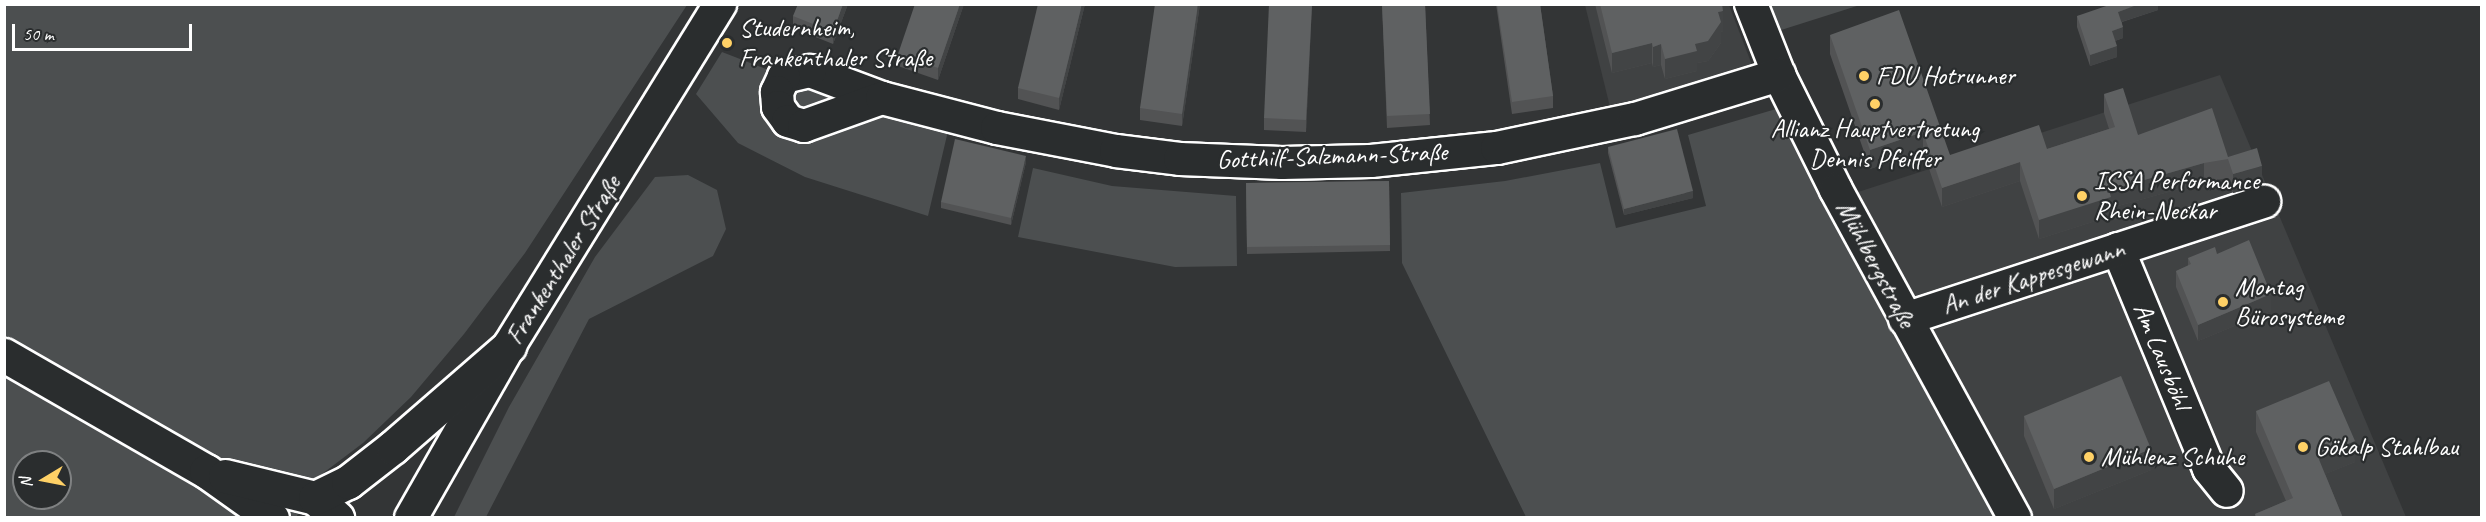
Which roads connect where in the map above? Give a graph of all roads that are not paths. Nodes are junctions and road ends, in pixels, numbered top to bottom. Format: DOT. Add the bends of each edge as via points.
graph roads {
  1 [pos="720,4"];
  2 [pos="1750,4"];
  3 [pos="1779,75"];
  4 [pos="882,98"];
  5 [pos="2264,202"];
  6 [pos="2118,249"];
  7 [pos="1905,319"];
  8 [pos="509,346"];
  9 [pos="4,355"];
  10 [pos="206,471"];
  11 [pos="2227,491"];
  12 [pos="326,508"];
  13 [pos="272,518"];
  14 [pos="411,518"];
  15 [pos="2015,518"];
  1 -- 8 [label="street, Frankenthaler Straße"];
  2 -- 3 [label="street, Mühlbergstraße"];
  3 -- 4 [label="street, Gotthilf-Salzmann-Straße" via="1635,119 1497,148 1371,161 1180,159 1116,151 997,128"];
  3 -- 7 [label="street, Mühlbergstraße"];
  5 -- 6 [label="street, An der Kappesgewann"];
  6 -- 7 [label="street, An der Kappesgewann"];
  6 -- 11 [label="street, Am Lausböhl" via="2209,469"];
  7 -- 15 [label="street, Mühlbergstraße"];
  8 -- 12 [label="highway" via="348,482"];
  8 -- 14 [label="street, Frankenthaler Straße"];
  9 -- 10 [label="highway"];
  10 -- 12 [label="highway"];
  10 -- 13 [label="highway"];
}
